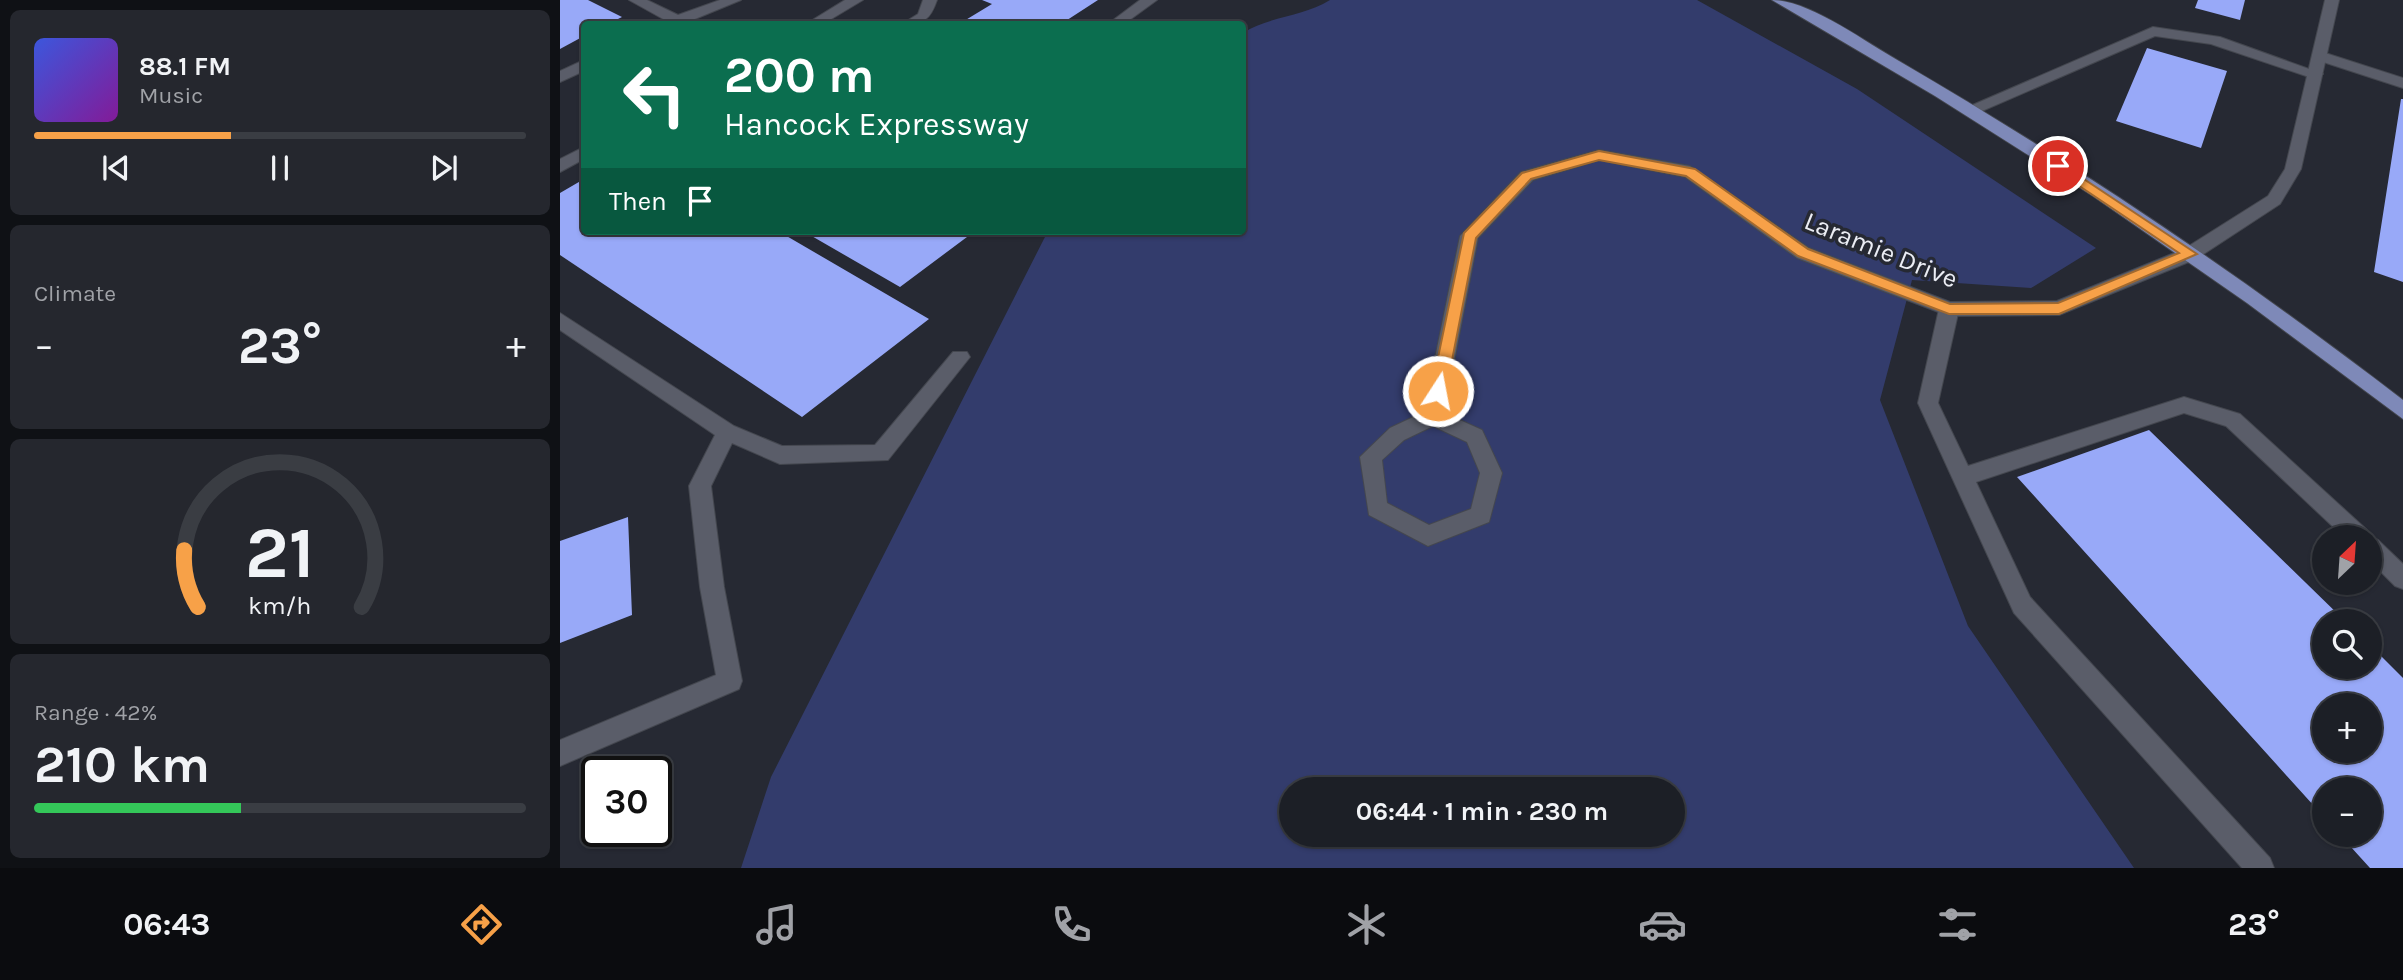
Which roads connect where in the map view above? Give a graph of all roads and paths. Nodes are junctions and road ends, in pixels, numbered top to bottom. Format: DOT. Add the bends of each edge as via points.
graph roads {
  1 [pos="636,0"];
  2 [pos="734,0"];
  3 [pos="856,0"];
  4 [pos="930,0"];
  5 [pos="1150,0"];
  6 [pos="1779,0"];
  7 [pos="2332,0"];
  8 [pos="673,21"];
  9 [pos="682,21"];
  10 [pos="818,21"];
  11 [pos="915,21"];
  12 [pos="1119,21"];
  13 [pos="2319,56"];
  14 [pos="581,67"];
  15 [pos="2315,74"];
  16 [pos="560,78"];
  17 [pos="2403,83"];
  18 [pos="1969,110"];
  19 [pos="581,154"];
  20 [pos="560,166"];
  21 [pos="2190,254"];
  22 [pos="1949,309"];
  23 [pos="560,320"];
  24 [pos="960,357"];
  25 [pos="2403,411"];
  26 [pos="1433,416"];
  27 [pos="727,432"];
  28 [pos="1963,477"];
  29 [pos="2346,525"];
  30 [pos="2382,559"];
  31 [pos="2403,579"];
  32 [pos="560,753"];
  33 [pos="2260,868"];
  1 -- 8 [label="street"];
  2 -- 9 [label="street"];
  3 -- 10 [label="street"];
  4 -- 11 [label="street" via="924,16"];
  5 -- 12 [label="street"];
  6 -- 18 [label="main road"];
  7 -- 13 [label="street, Laramie Drive"];
  13 -- 15 [label="street, Laramie Drive"];
  13 -- 17 [label="street"];
  14 -- 16 [label="street"];
  15 -- 18 [label="street" via="2210,40 2153,31"];
  15 -- 21 [label="street, Laramie Drive" via="2293,169 2274,200"];
  18 -- 21 [label="main road"];
  19 -- 20 [label="street"];
  21 -- 22 [label="street, Laramie Drive" via="2059,308"];
  21 -- 25 [label="main road"];
  22 -- 26 [label="street, Laramie Drive" via="1803,253 1690,172 1599,155 1527,176 1469,236"];
  22 -- 28 [label="street" via="1928,403"];
  23 -- 27 [label="street"];
  24 -- 27 [label="street" via="880,454 780,455"];
  26 -- 26 [label="street" via="1475,436 1491,473 1480,515 1427,536 1377,508 1371,457 1397,435"];
  27 -- 32 [label="street" via="700,486 730,681"];
  28 -- 29 [label="street" via="2184,405 2233,420"];
  28 -- 33 [label="street" via="2022,606"];
  30 -- 31 [label="street"];
}
